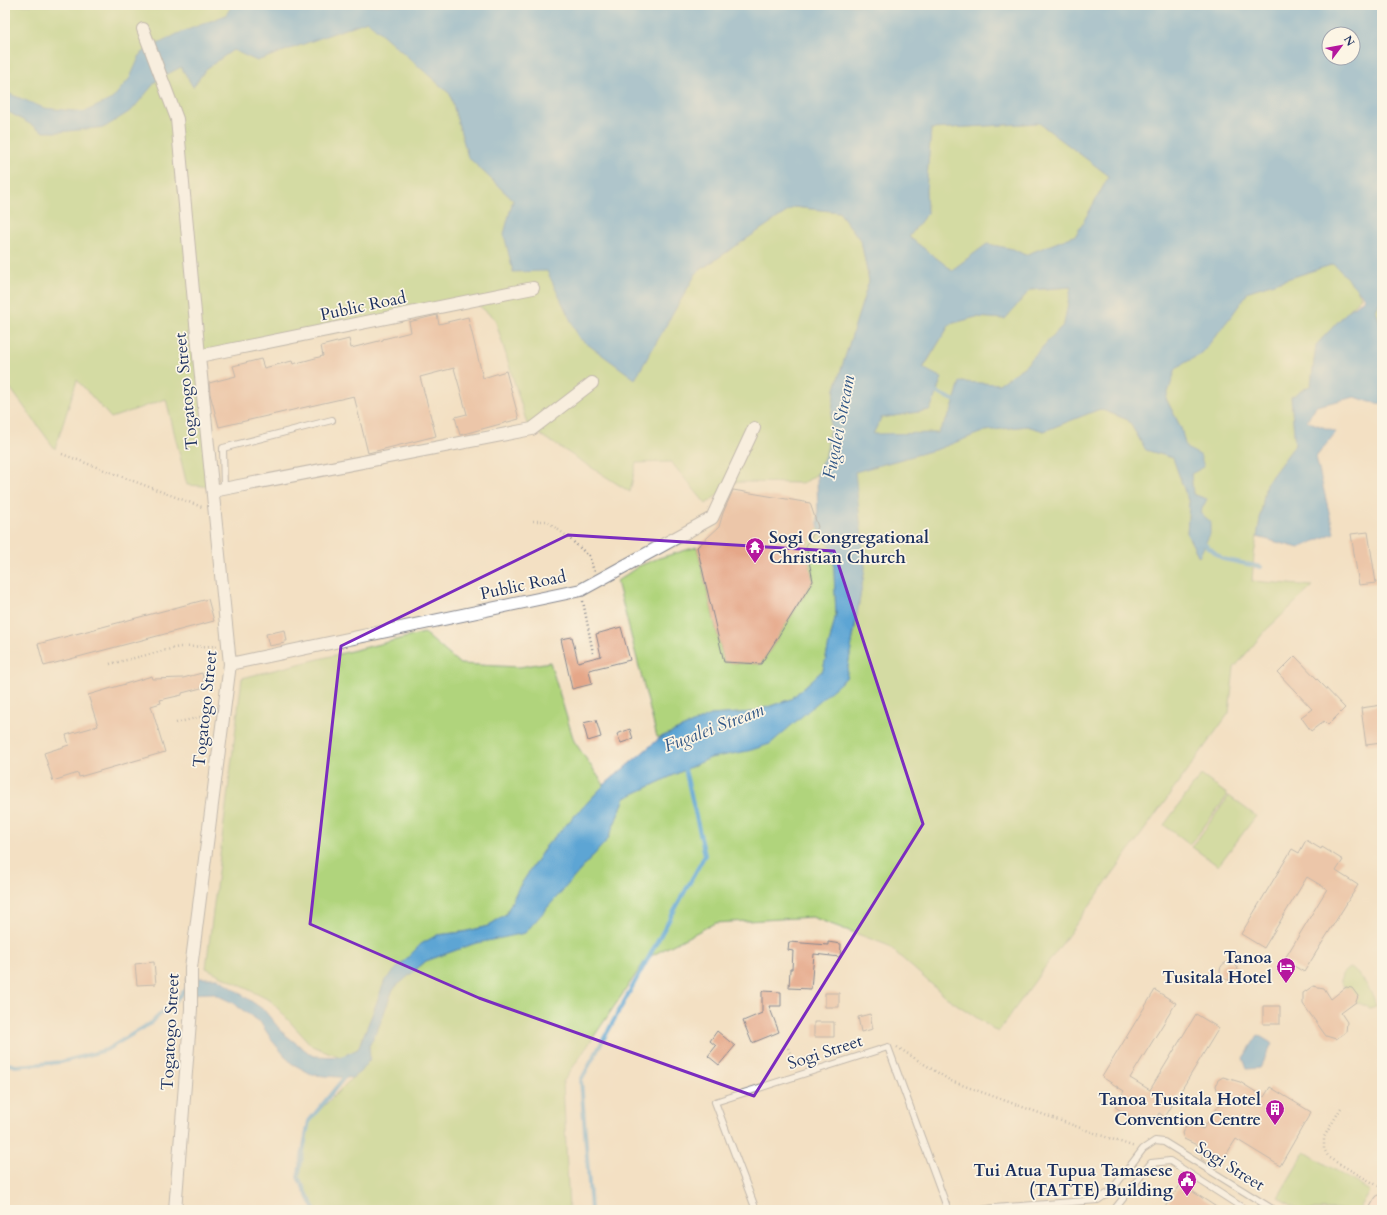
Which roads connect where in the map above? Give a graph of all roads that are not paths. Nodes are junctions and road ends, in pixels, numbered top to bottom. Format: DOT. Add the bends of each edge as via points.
graph roads {
  1 [pos="143,28"];
  2 [pos="533,288"];
  3 [pos="199,356"];
  4 [pos="592,383"];
  5 [pos="332,420"];
  6 [pos="754,428"];
  7 [pos="218,490"];
  8 [pos="230,664"];
  9 [pos="1382,1203"];
  10 [pos="175,1210"];
  11 [pos="756,1210"];
  12 [pos="948,1210"];
  13 [pos="982,1210"];
  14 [pos="1114,1210"];
  15 [pos="1246,1210"];
  16 [pos="1274,1210"];
  17 [pos="1378,1210"];
  1 -- 3 [label="street, Togatogo Street" via="177,117"];
  2 -- 3 [label="street, Public Road"];
  3 -- 7 [label="street, Togatogo Street"];
  4 -- 7 [label="street" via="532,429"];
  5 -- 7 [label="lane" via="223,448"];
  6 -- 8 [label="street, Public Road" via="712,518 580,590"];
  7 -- 8 [label="street, Togatogo Street" via="216,512"];
  8 -- 10 [label="street, Togatogo Street" via="190,968 191,1009"];
  9 -- 17 [label="main road"];
  11 -- 12 [label="lane, Sogi Street" via="715,1102 888,1047"];
  13 -- 16 [label="lane, Sogi Street" via="1098,1200 1111,1191 1143,1149 1156,1141 1164,1142"];
  14 -- 15 [label="lane" via="1151,1163 1170,1161"];
}
